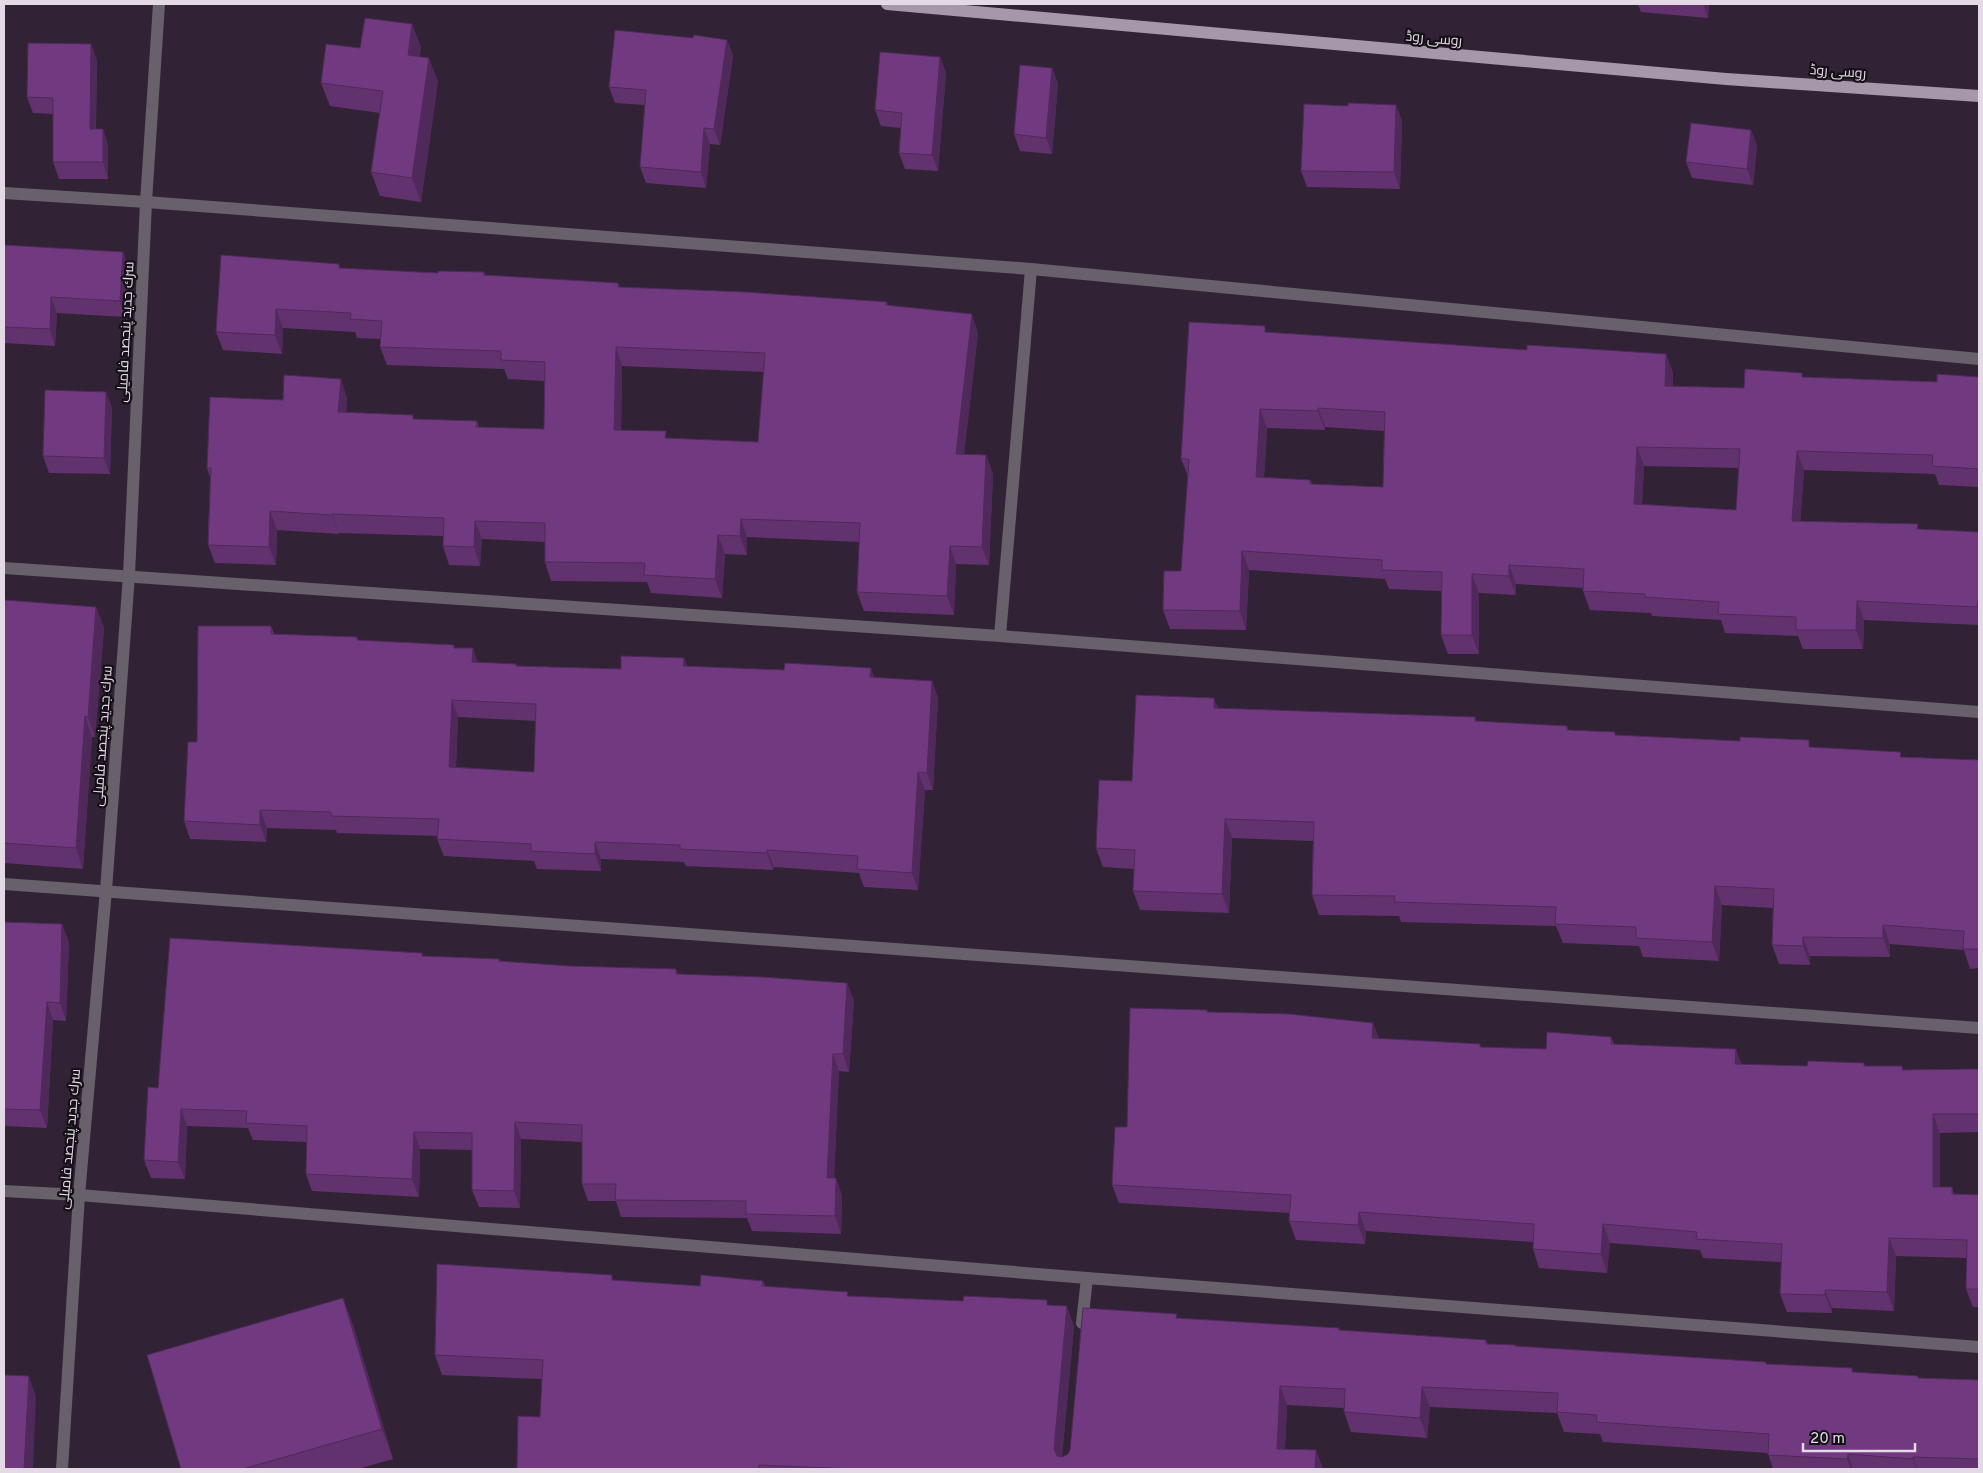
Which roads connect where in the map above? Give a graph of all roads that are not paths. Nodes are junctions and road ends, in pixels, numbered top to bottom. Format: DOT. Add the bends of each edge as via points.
graph roads {
  1 [pos="159,4"];
  2 [pos="887,4"];
  3 [pos="1979,96"];
  4 [pos="4,193"];
  5 [pos="146,202"];
  6 [pos="1031,269"];
  7 [pos="1979,359"];
  8 [pos="4,568"];
  9 [pos="128,575"];
  10 [pos="1000,636"];
  11 [pos="1979,712"];
  12 [pos="4,884"];
  13 [pos="106,890"];
  14 [pos="1979,1028"];
  15 [pos="4,1191"];
  16 [pos="78,1195"];
  17 [pos="1087,1278"];
  18 [pos="1081,1336"];
  19 [pos="1979,1347"];
  20 [pos="62,1469"];
  1 -- 5 [label="street, سرك جدید پنجصد فامیلی"];
  2 -- 3 [label="main road, روسی روڈ" via="1726,79"];
  4 -- 5 [label="street"];
  5 -- 6 [label="street"];
  5 -- 9 [label="street, سرك جدید پنجصد فامیلی"];
  6 -- 7 [label="street"];
  6 -- 10 [label="street"];
  8 -- 9 [label="street"];
  9 -- 10 [label="street"];
  9 -- 13 [label="street, سرك جدید پنجصد فامیلی"];
  10 -- 11 [label="street"];
  12 -- 13 [label="street"];
  13 -- 14 [label="street"];
  13 -- 16 [label="street, سرك جدید پنجصد فامیلی"];
  15 -- 16 [label="street"];
  16 -- 17 [label="street"];
  16 -- 20 [label="street, سرك جدید پنجصد فامیلی"];
  17 -- 18 [label="street"];
  17 -- 19 [label="street"];
}
